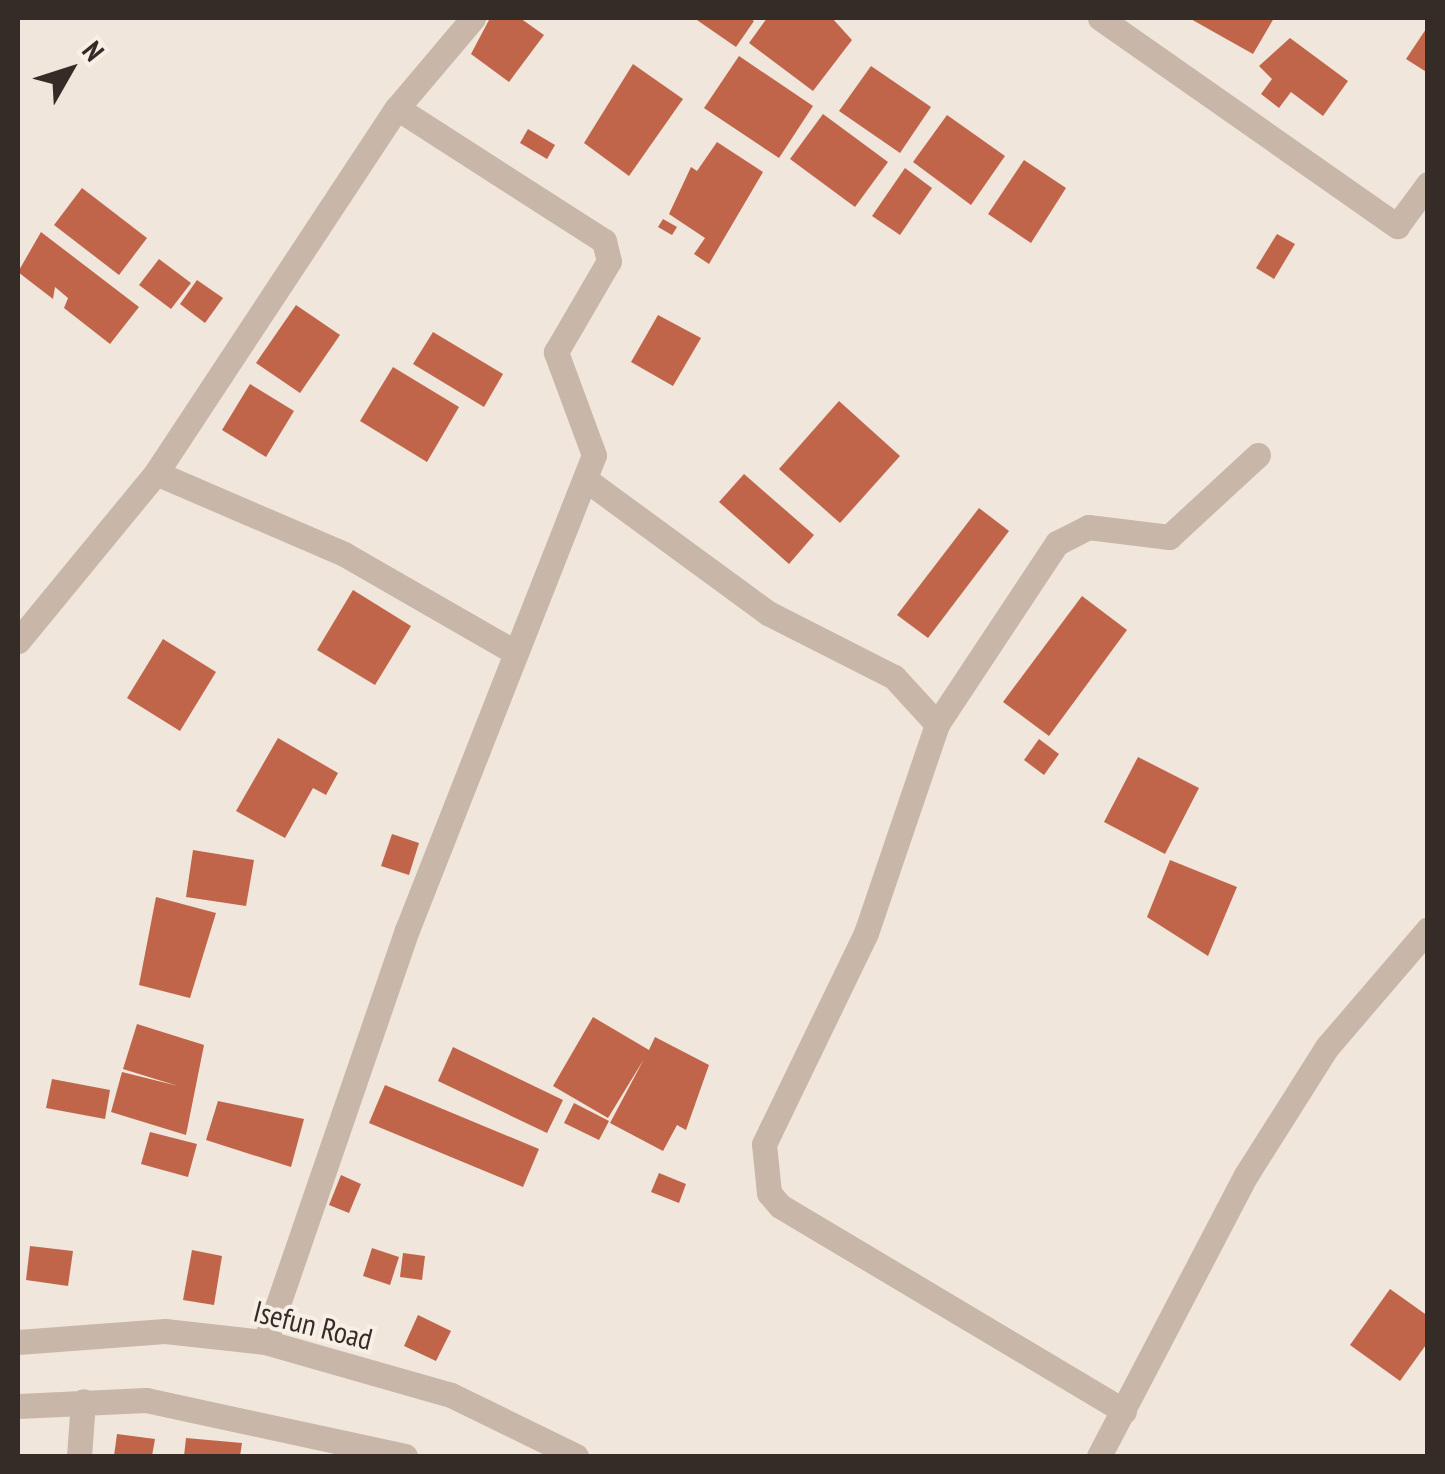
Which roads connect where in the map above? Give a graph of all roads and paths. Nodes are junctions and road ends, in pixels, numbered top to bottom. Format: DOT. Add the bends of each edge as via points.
graph roads {
  1 [pos="473,18"];
  2 [pos="1100,18"];
  3 [pos="1136,27"];
  4 [pos="397,108"];
  5 [pos="1428,184"];
  6 [pos="1258,456"];
  7 [pos="156,472"];
  8 [pos="585,479"];
  9 [pos="18,641"];
  10 [pos="516,653"];
  11 [pos="937,724"];
  12 [pos="1428,930"];
  13 [pos="18,1342"];
  14 [pos="265,1342"];
  15 [pos="83,1401"];
  16 [pos="18,1406"];
  17 [pos="1124,1412"];
  18 [pos="78,1456"];
  19 [pos="405,1456"];
  20 [pos="576,1456"];
  21 [pos="1099,1456"];
  1 -- 4 [label="street"];
  2 -- 3 [label="street"];
  3 -- 5 [label="street" via="1397,226"];
  4 -- 7 [label="street"];
  4 -- 8 [label="street" via="604,241 610,260 556,352 594,456"];
  6 -- 11 [label="street" via="1169,537 1088,526 1057,544"];
  7 -- 9 [label="street"];
  7 -- 10 [label="street" via="344,554"];
  8 -- 10 [label="street"];
  8 -- 11 [label="street" via="768,613 894,677"];
  10 -- 14 [label="street" via="407,930"];
  11 -- 17 [label="street" via="866,934 764,1144 769,1193"];
  12 -- 17 [label="street" via="1327,1048 1286,1111"];
  13 -- 14 [label="street, Isefun Road" via="166,1331"];
  14 -- 20 [label="street, Isefun Road" via="450,1395"];
  15 -- 16 [label="street"];
  15 -- 18 [label="street"];
  15 -- 19 [label="street" via="248,1416"];
  17 -- 21 [label="street"];
}
